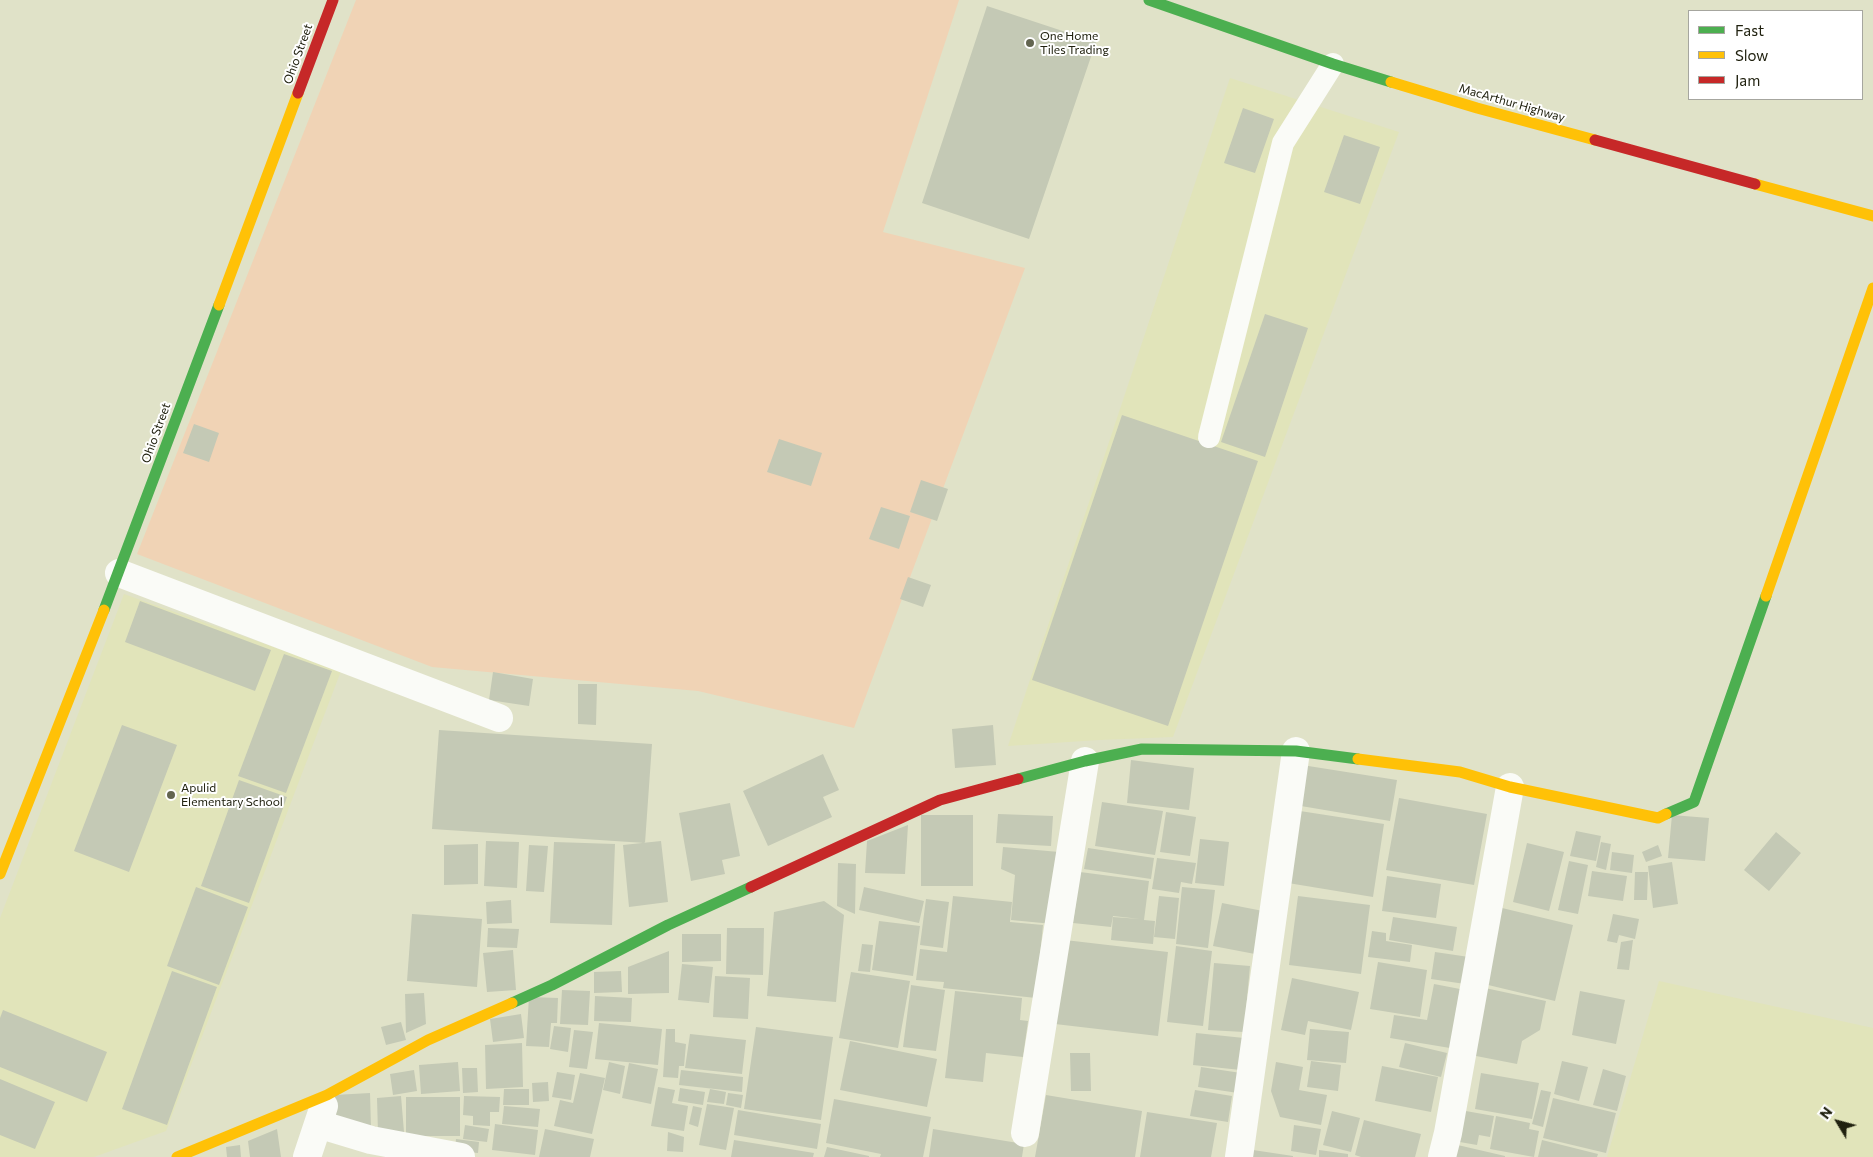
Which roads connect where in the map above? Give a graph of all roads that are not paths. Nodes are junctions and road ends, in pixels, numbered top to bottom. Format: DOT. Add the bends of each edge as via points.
graph roads {
  1 [pos="333,0"];
  2 [pos="1149,0"];
  3 [pos="1333,64"];
  4 [pos="1873,216"];
  5 [pos="1873,288"];
  6 [pos="1209,437"];
  7 [pos="119,573"];
  8 [pos="499,718"];
  9 [pos="1296,751"];
  10 [pos="1085,761"];
  11 [pos="1510,787"];
  12 [pos="0,874"];
  13 [pos="328,1095"];
  14 [pos="318,1124"];
  15 [pos="1025,1133"];
  16 [pos="177,1157"];
  17 [pos="307,1157"];
  18 [pos="461,1157"];
  19 [pos="1239,1157"];
  20 [pos="1442,1157"];
  1 -- 7 [label="main road, Ohio Street"];
  2 -- 3 [label="main road, MacArthur Highway"];
  3 -- 4 [label="main road, MacArthur Highway" via="1477,108"];
  3 -- 6 [label="lane" via="1283,143"];
  5 -- 11 [label="main road" via="1694,802 1658,818"];
  7 -- 8 [label="street"];
  7 -- 12 [label="main road, Ohio Street"];
  9 -- 10 [label="main road" via="1142,749"];
  9 -- 11 [label="main road" via="1460,772"];
  9 -- 19 [label="street"];
  10 -- 13 [label="main road" via="940,800 668,925 552,985 428,1040"];
  10 -- 15 [label="street"];
  11 -- 20 [label="street"];
  13 -- 14 [label="street"];
  13 -- 16 [label="main road"];
  14 -- 17 [label="street"];
  14 -- 18 [label="street" via="371,1140"];
}
